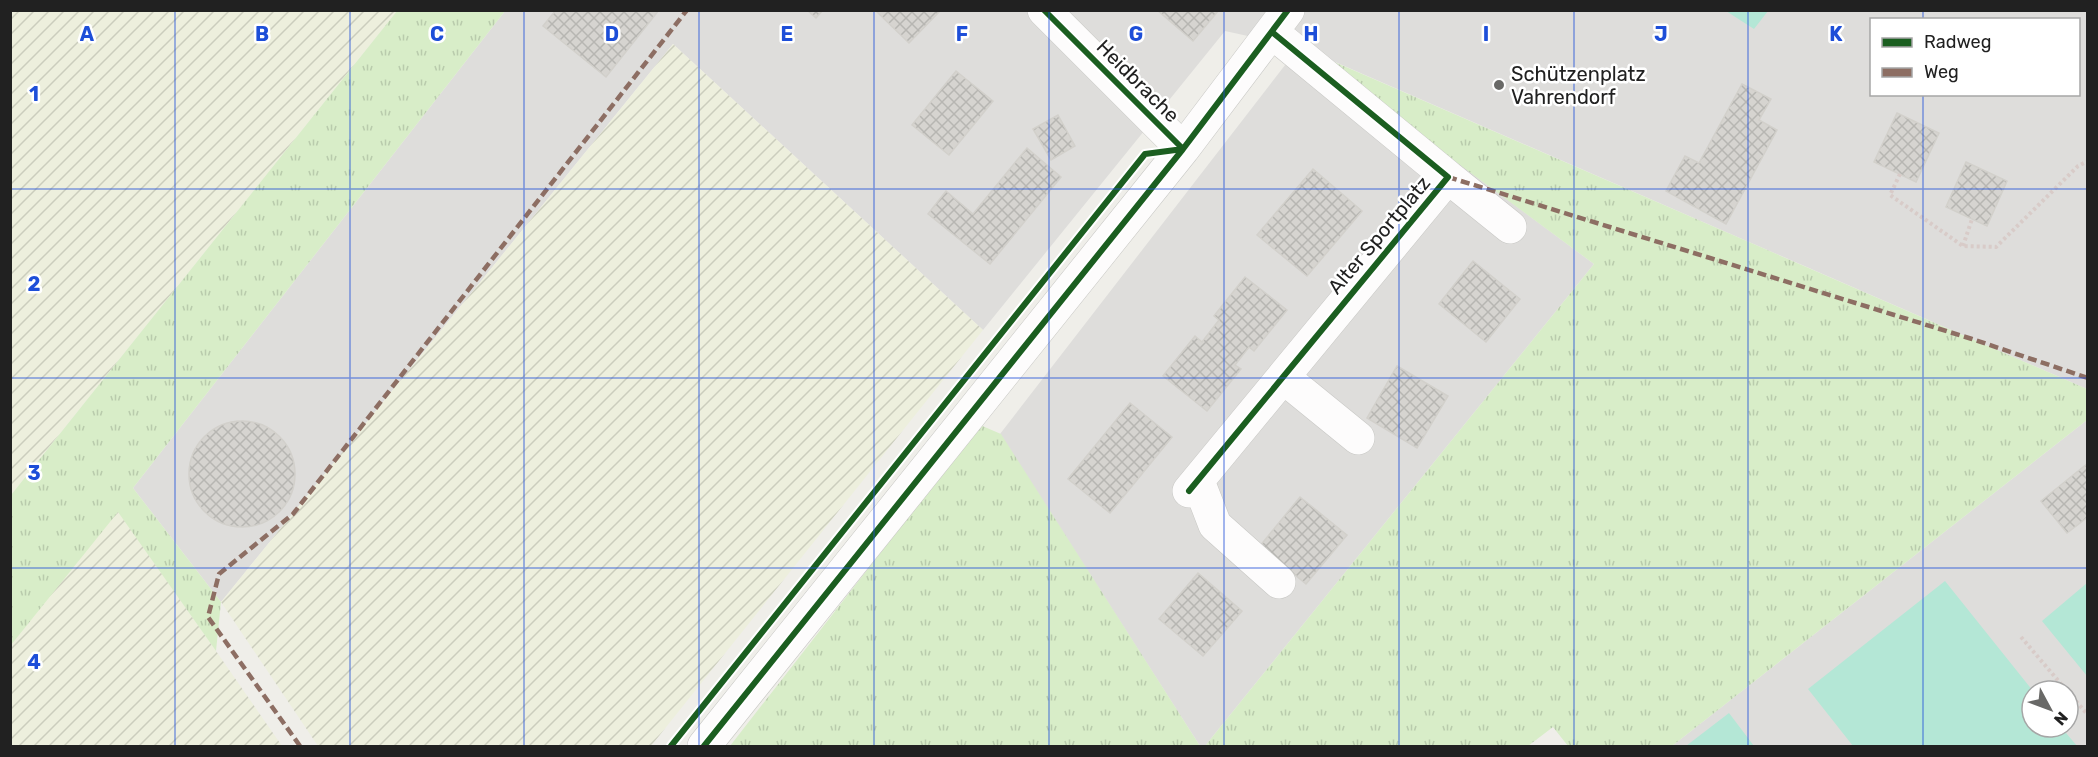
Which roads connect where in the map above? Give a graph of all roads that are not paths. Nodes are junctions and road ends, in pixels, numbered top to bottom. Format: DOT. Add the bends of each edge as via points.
graph roads {
  1 [pos="1044,10"];
  2 [pos="1280,21"];
  3 [pos="1183,149"];
  4 [pos="1449,177"];
  5 [pos="1510,227"];
  6 [pos="1283,377"];
  7 [pos="1358,438"];
  8 [pos="1279,582"];
  9 [pos="704,747"];
  1 -- 3 [label="street, Heidbrache"];
  2 -- 3 [label="street"];
  2 -- 4 [label="street, Alter Sportplatz"];
  3 -- 9 [label="street"];
  4 -- 5 [label="street"];
  4 -- 6 [label="street, Alter Sportplatz"];
  6 -- 7 [label="street"];
  6 -- 8 [label="street, Alter Sportplatz" via="1194,486 1215,525"];
}
